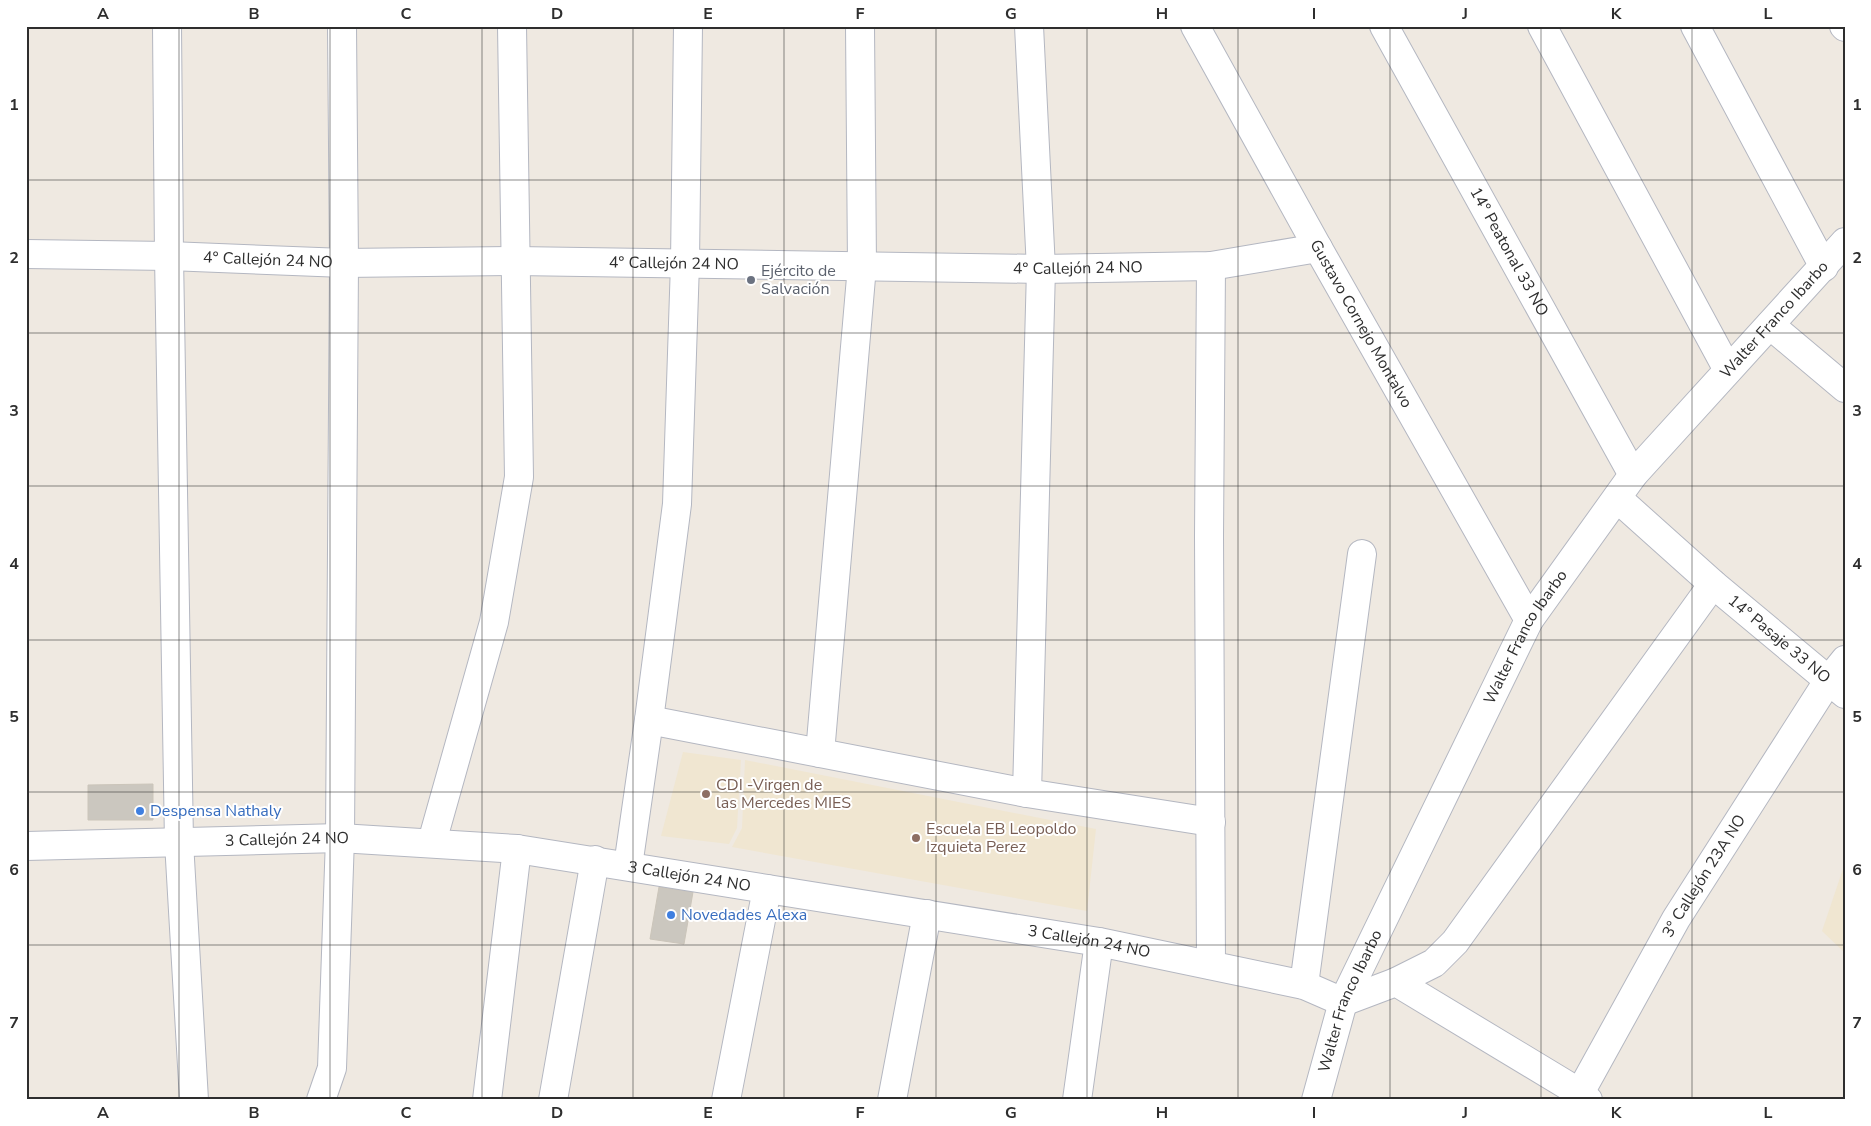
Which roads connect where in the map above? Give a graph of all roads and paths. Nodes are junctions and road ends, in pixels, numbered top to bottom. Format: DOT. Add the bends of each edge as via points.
graph roads {
  1 [pos="167,26"];
  2 [pos="342,26"];
  3 [pos="512,26"];
  4 [pos="688,26"];
  5 [pos="860,26"];
  6 [pos="1028,26"];
  7 [pos="1195,26"];
  8 [pos="1384,26"];
  9 [pos="1542,26"];
  10 [pos="1695,26"];
  11 [pos="1845,242"];
  12 [pos="1318,248"];
  13 [pos="26,254"];
  14 [pos="169,256"];
  15 [pos="516,261"];
  16 [pos="344,263"];
  17 [pos="685,263"];
  18 [pos="862,266"];
  19 [pos="1211,266"];
  20 [pos="1824,267"];
  21 [pos="1041,269"];
  22 [pos="1770,325"];
  23 [pos="1728,370"];
  24 [pos="1845,388"];
  25 [pos="1633,476"];
  26 [pos="1617,498"];
  27 [pos="1362,554"];
  28 [pos="1713,584"];
  29 [pos="1529,620"];
  30 [pos="1839,679"];
  31 [pos="649,720"];
  32 [pos="820,753"];
  33 [pos="1027,793"];
  34 [pos="1210,822"];
  35 [pos="340,838"];
  36 [pos="179,842"];
  37 [pos="432,842"];
  38 [pos="26,846"];
  39 [pos="516,849"];
  40 [pos="595,860"];
  41 [pos="628,866"];
  42 [pos="767,889"];
  43 [pos="927,914"];
  44 [pos="1099,942"];
  45 [pos="1211,965"];
  46 [pos="1396,982"];
  47 [pos="1304,985"];
  48 [pos="1343,1002"];
  49 [pos="1581,1098"];
  50 [pos="194,1100"];
  51 [pos="321,1100"];
  52 [pos="487,1100"];
  53 [pos="554,1100"];
  54 [pos="726,1100"];
  55 [pos="892,1100"];
  56 [pos="1077,1100"];
  57 [pos="1316,1100"];
  1 -- 14 [label="street"];
  2 -- 16 [label="street"];
  3 -- 15 [label="street"];
  4 -- 17 [label="street"];
  5 -- 18 [label="street"];
  6 -- 21 [label="street"];
  7 -- 12 [label="street, Gustavo Cornejo Montalvo"];
  8 -- 25 [label="street, 14° Peatonal 33 NO"];
  9 -- 23 [label="street"];
  10 -- 20 [label="street"];
  11 -- 20 [label="street, Walter Franco Ibarbo"];
  12 -- 19 [label="street, 4° Callejón 24 NO"];
  12 -- 29 [label="street, Gustavo Cornejo Montalvo"];
  13 -- 14 [label="street, 4° Callejón 24 NO"];
  14 -- 16 [label="street, 4° Callejón 24 NO"];
  14 -- 36 [label="street"];
  15 -- 16 [label="street, 4° Callejón 24 NO"];
  15 -- 17 [label="street, 4° Callejón 24 NO"];
  15 -- 37 [label="street" via="519,477 494,622"];
  16 -- 35 [label="street"];
  17 -- 18 [label="street, 4° Callejón 24 NO"];
  17 -- 31 [label="street" via="677,504"];
  18 -- 21 [label="street, 4° Callejón 24 NO"];
  18 -- 32 [label="street"];
  19 -- 21 [label="street, 4° Callejón 24 NO"];
  19 -- 34 [label="street" via="1208,536"];
  20 -- 22 [label="street, Walter Franco Ibarbo"];
  21 -- 33 [label="street"];
  22 -- 23 [label="street, Walter Franco Ibarbo"];
  22 -- 24 [label="street"];
  23 -- 25 [label="street, Walter Franco Ibarbo"];
  25 -- 26 [label="street, Walter Franco Ibarbo"];
  26 -- 28 [label="street"];
  26 -- 29 [label="street, Walter Franco Ibarbo"];
  27 -- 47 [label="street"];
  28 -- 30 [label="street, 14° Pasaje 33 NO"];
  28 -- 46 [label="street" via="1455,942 1434,963"];
  29 -- 48 [label="street, Walter Franco Ibarbo"];
  30 -- 49 [label="street, 3° Callejón 23A NO" via="1676,919"];
  31 -- 32 [label="street"];
  31 -- 41 [label="street"];
  32 -- 33 [label="street"];
  33 -- 34 [label="street"];
  34 -- 45 [label="street"];
  35 -- 36 [label="street, 3 Callejón 24 NO"];
  35 -- 37 [label="street, 3 Callejón 24 NO"];
  35 -- 51 [label="street" via="332,1068"];
  36 -- 38 [label="street, 3 Callejón 24 NO"];
  36 -- 50 [label="street"];
  37 -- 39 [label="street, 3 Callejón 24 NO"];
  39 -- 40 [label="street, 3 Callejón 24 NO"];
  39 -- 52 [label="street"];
  40 -- 41 [label="street, 3 Callejón 24 NO"];
  40 -- 53 [label="street"];
  41 -- 42 [label="street, 3 Callejón 24 NO"];
  42 -- 43 [label="street, 3 Callejón 24 NO"];
  42 -- 54 [label="street"];
  43 -- 44 [label="street, 3 Callejón 24 NO"];
  43 -- 55 [label="street"];
  44 -- 45 [label="street, 3 Callejón 24 NO"];
  44 -- 56 [label="street"];
  45 -- 47 [label="street, 3 Callejón 24 NO"];
  46 -- 48 [label="street"];
  46 -- 49 [label="street"];
  47 -- 48 [label="street, 3 Callejón 24 NO"];
  48 -- 57 [label="street, Walter Franco Ibarbo"];
}
